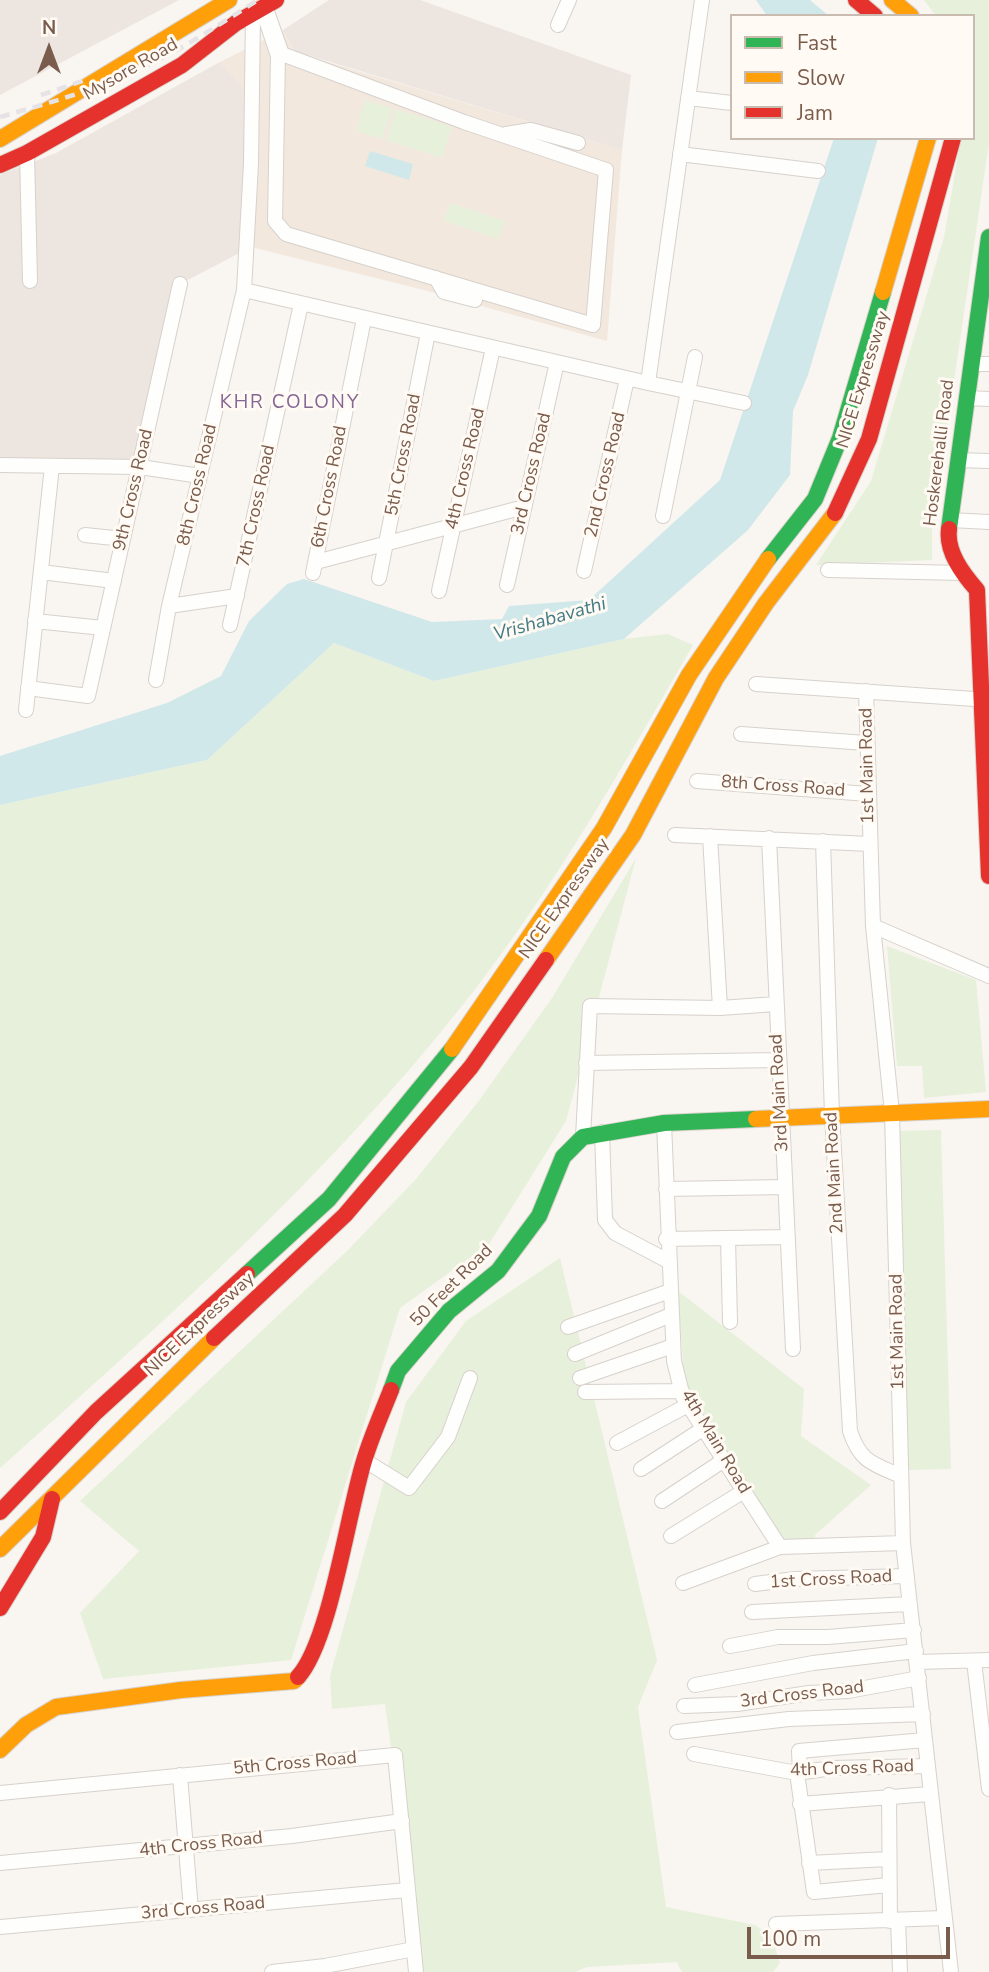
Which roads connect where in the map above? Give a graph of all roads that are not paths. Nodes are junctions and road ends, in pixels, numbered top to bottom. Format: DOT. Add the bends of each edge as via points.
graph roads {
  1 [pos="229,0"];
  2 [pos="702,0"];
  3 [pos="856,0"];
  4 [pos="892,0"];
  5 [pos="566,1"];
  6 [pos="264,7"];
  7 [pos="873,14"];
  8 [pos="909,14"];
  9 [pos="558,25"];
  10 [pos="688,98"];
  11 [pos="730,103"];
  12 [pos="501,135"];
  13 [pos="0,139"];
  14 [pos="927,140"];
  15 [pos="953,140"];
  16 [pos="578,143"];
  17 [pos="27,153"];
  18 [pos="680,154"];
  19 [pos="0,165"];
  20 [pos="818,171"];
  21 [pos="989,237"];
  22 [pos="987,266"];
  23 [pos="436,278"];
  24 [pos="30,281"];
  25 [pos="180,284"];
  26 [pos="244,290"];
  27 [pos="486,303"];
  28 [pos="301,304"];
  29 [pos="364,318"];
  30 [pos="982,327"];
  31 [pos="428,333"];
  32 [pos="493,348"];
  33 [pos="695,357"];
  34 [pos="557,362"];
  35 [pos="971,364"];
  36 [pos="989,365"];
  37 [pos="627,379"];
  38 [pos="648,383"];
  39 [pos="689,394"];
  40 [pos="966,398"];
  41 [pos="989,399"];
  42 [pos="744,403"];
  43 [pos="958,460"];
  44 [pos="989,461"];
  45 [pos="0,465"];
  46 [pos="52,466"];
  47 [pos="140,467"];
  48 [pos="200,476"];
  49 [pos="524,507"];
  50 [pos="663,516"];
  51 [pos="950,520"];
  52 [pos="989,522"];
  53 [pos="453,525"];
  54 [pos="85,535"];
  55 [pos="123,539"];
  56 [pos="318,543"];
  57 [pos="386,543"];
  58 [pos="340,547"];
  59 [pos="828,570"];
  60 [pos="584,571"];
  61 [pos="41,572"];
  62 [pos="962,573"];
  63 [pos="379,578"];
  64 [pos="114,581"];
  65 [pos="507,585"];
  66 [pos="983,590"];
  67 [pos="439,591"];
  68 [pos="237,596"];
  69 [pos="169,606"];
  70 [pos="35,621"];
  71 [pos="230,625"];
  72 [pos="103,628"];
  73 [pos="156,680"];
  74 [pos="756,684"];
  75 [pos="28,688"];
  76 [pos="866,691"];
  77 [pos="984,699"];
  78 [pos="26,710"];
  79 [pos="741,734"];
  80 [pos="866,743"];
  81 [pos="697,781"];
  82 [pos="868,794"];
  83 [pos="675,835"];
  84 [pos="710,836"];
  85 [pos="769,838"];
  86 [pos="823,841"];
  87 [pos="870,844"];
  88 [pos="989,876"];
  89 [pos="873,926"];
  90 [pos="989,976"];
  91 [pos="776,1004"];
  92 [pos="720,1008"];
  93 [pos="779,1060"];
  94 [pos="586,1063"];
  95 [pos="989,1109"];
  96 [pos="892,1113"];
  97 [pos="832,1115"];
  98 [pos="781,1118"];
  99 [pos="664,1123"];
  100 [pos="602,1132"];
  101 [pos="583,1137"];
  102 [pos="785,1187"];
  103 [pos="666,1189"];
  104 [pos="788,1237"];
  105 [pos="729,1238"];
  106 [pos="666,1239"];
  107 [pos="668,1261"];
  108 [pos="670,1291"];
  109 [pos="671,1315"];
  110 [pos="730,1321"];
  111 [pos="568,1327"];
  112 [pos="673,1346"];
  113 [pos="793,1349"];
  114 [pos="575,1354"];
  115 [pos="470,1378"];
  116 [pos="682,1391"];
  117 [pos="688,1405"];
  118 [pos="704,1428"];
  119 [pos="617,1443"];
  120 [pos="364,1460"];
  121 [pos="724,1460"];
  122 [pos="640,1469"];
  123 [pos="901,1476"];
  124 [pos="32,1479"];
  125 [pos="744,1491"];
  126 [pos="52,1498"];
  127 [pos="0,1500"];
  128 [pos="662,1501"];
  129 [pos="0,1512"];
  130 [pos="671,1536"];
  131 [pos="903,1543"];
  132 [pos="780,1547"];
  133 [pos="0,1549"];
  134 [pos="907,1576"];
  135 [pos="683,1583"];
  136 [pos="755,1584"];
  137 [pos="910,1604"];
  138 [pos="0,1608"];
  139 [pos="752,1612"];
  140 [pos="914,1630"];
  141 [pos="730,1646"];
  142 [pos="917,1656"];
  143 [pos="982,1661"];
  144 [pos="919,1678"];
  145 [pos="695,1685"];
  146 [pos="684,1706"];
  147 [pos="923,1714"];
  148 [pos="677,1732"];
  149 [pos="925,1740"];
  150 [pos="0,1750"];
  151 [pos="694,1754"];
  152 [pos="928,1766"];
  153 [pos="799,1773"];
  154 [pos="180,1775"];
  155 [pos="989,1790"];
  156 [pos="0,1793"];
  157 [pos="930,1794"];
  158 [pos="889,1795"];
  159 [pos="800,1804"];
  160 [pos="402,1821"];
  161 [pos="186,1847"];
  162 [pos="888,1859"];
  163 [pos="0,1863"];
  164 [pos="809,1863"];
  165 [pos="889,1885"];
  166 [pos="407,1890"];
  167 [pos="191,1910"];
  168 [pos="943,1918"];
  169 [pos="894,1921"];
  170 [pos="776,1924"];
  171 [pos="0,1927"];
  172 [pos="414,1949"];
  173 [pos="326,1969"];
  174 [pos="272,1972"];
  175 [pos="416,1972"];
  176 [pos="900,1972"];
  177 [pos="950,1972"];
  1 -- 13 [label="main road, Mysore Road"];
  2 -- 10 [label="street"];
  3 -- 7 [label="main road"];
  4 -- 8 [label="main road"];
  5 -- 9 [label="street"];
  6 -- 12 [label="street" via="282,54"];
  6 -- 17 [label="main road, Mysore Road" via="182,65"];
  6 -- 23 [label="street" via="278,56 275,221 286,234 304,242"];
  6 -- 26 [label="street, 8th Cross Road"];
  10 -- 11 [label="street"];
  10 -- 18 [label="street"];
  12 -- 16 [label="street" via="531,130"];
  12 -- 23 [label="street" via="606,170 593,325"];
  14 -- 124 [label="main road, NICE Expressway" via="844,425 815,499 751,580 696,665 604,828 454,1046 329,1199 96,1412"];
  15 -- 126 [label="main road, NICE Expressway" via="869,439 835,513 716,677 633,835 471,1067 345,1215"];
  17 -- 19 [label="main road, Mysore Road"];
  17 -- 24 [label="street"];
  18 -- 20 [label="street"];
  18 -- 38 [label="street"];
  21 -- 22 [label="main road, Hoskerehalli Road"];
  22 -- 30 [label="main road, Hoskerehalli Road"];
  23 -- 27 [label="street" via="444,292"];
  25 -- 47 [label="street, 9th Cross Road"];
  26 -- 28 [label="street"];
  26 -- 48 [label="street, 8th Cross Road"];
  28 -- 29 [label="street"];
  28 -- 68 [label="street, 7th Cross Road"];
  29 -- 31 [label="street"];
  29 -- 56 [label="street, 6th Cross Road"];
  30 -- 35 [label="main road, Hoskerehalli Road"];
  31 -- 32 [label="street"];
  31 -- 57 [label="street, 5th Cross Road"];
  32 -- 34 [label="street"];
  32 -- 53 [label="street, 4th Cross Road"];
  33 -- 39 [label="street"];
  34 -- 37 [label="street"];
  34 -- 49 [label="street, 3rd Cross Road"];
  35 -- 36 [label="street"];
  35 -- 40 [label="main road, Hoskerehalli Road"];
  37 -- 38 [label="street"];
  37 -- 60 [label="street, 2nd Cross Road"];
  38 -- 39 [label="street"];
  39 -- 42 [label="street"];
  39 -- 50 [label="street"];
  40 -- 41 [label="street"];
  40 -- 43 [label="main road, Hoskerehalli Road"];
  43 -- 44 [label="street"];
  43 -- 51 [label="main road, Hoskerehalli Road"];
  45 -- 46 [label="street"];
  46 -- 47 [label="street"];
  46 -- 61 [label="street"];
  47 -- 48 [label="street"];
  47 -- 55 [label="street, 9th Cross Road"];
  48 -- 69 [label="street, 8th Cross Road"];
  49 -- 53 [label="street"];
  49 -- 65 [label="street, 3rd Cross Road"];
  51 -- 52 [label="street"];
  51 -- 62 [label="main road, Hoskerehalli Road" via="948,540"];
  53 -- 57 [label="street"];
  53 -- 67 [label="street, 4th Cross Road"];
  54 -- 55 [label="street"];
  55 -- 64 [label="street, 9th Cross Road"];
  56 -- 57 [label="street, 6th Cross Road" via="315,567"];
  56 -- 58 [label="street"];
  57 -- 63 [label="street, 5th Cross Road"];
  59 -- 62 [label="street"];
  61 -- 64 [label="street"];
  61 -- 70 [label="street"];
  62 -- 66 [label="main road, Hoskerehalli Road"];
  64 -- 72 [label="street, 9th Cross Road"];
  66 -- 77 [label="main road, Hoskerehalli Road"];
  68 -- 69 [label="street"];
  68 -- 71 [label="street, 7th Cross Road"];
  69 -- 73 [label="street, 8th Cross Road"];
  70 -- 72 [label="street"];
  70 -- 75 [label="street"];
  72 -- 75 [label="street, 9th Cross Road" via="88,696"];
  74 -- 76 [label="street"];
  75 -- 78 [label="street"];
  76 -- 77 [label="street"];
  76 -- 80 [label="street, 1st Main Road"];
  77 -- 88 [label="main road, Hoskerehalli Road"];
  79 -- 80 [label="street"];
  80 -- 82 [label="street, 1st Main Road"];
  81 -- 82 [label="street, 8th Cross Road"];
  82 -- 87 [label="street, 1st Main Road"];
  83 -- 84 [label="street"];
  84 -- 85 [label="street"];
  84 -- 92 [label="street"];
  85 -- 86 [label="street"];
  85 -- 91 [label="street, 3rd Main Road"];
  86 -- 87 [label="street"];
  86 -- 97 [label="street, 2nd Main Road"];
  87 -- 89 [label="street, 1st Main Road"];
  89 -- 90 [label="street"];
  89 -- 96 [label="street, 1st Main Road"];
  91 -- 92 [label="street"];
  91 -- 93 [label="street, 3rd Main Road"];
  92 -- 94 [label="street" via="590,1006"];
  93 -- 94 [label="street"];
  93 -- 98 [label="street, 3rd Main Road"];
  94 -- 101 [label="street"];
  95 -- 96 [label="main road"];
  96 -- 97 [label="main road"];
  96 -- 123 [label="street, 1st Main Road"];
  97 -- 98 [label="main road"];
  97 -- 123 [label="street, 2nd Main Road" via="850,1431 855,1448 866,1461"];
  98 -- 99 [label="main road"];
  98 -- 102 [label="street, 3rd Main Road"];
  99 -- 100 [label="main road"];
  99 -- 103 [label="street, 4th Main Road"];
  100 -- 101 [label="main road"];
  100 -- 107 [label="street" via="605,1220 615,1233"];
  101 -- 120 [label="main road, 50 Feet Road" via="563,1157 539,1216 498,1272 449,1311 398,1371"];
  102 -- 103 [label="street"];
  102 -- 104 [label="street, 3rd Main Road"];
  103 -- 106 [label="street, 4th Main Road"];
  104 -- 105 [label="street"];
  104 -- 113 [label="street, 3rd Main Road"];
  105 -- 106 [label="street"];
  105 -- 110 [label="street"];
  106 -- 107 [label="street, 4th Main Road"];
  107 -- 108 [label="street, 4th Main Road"];
  108 -- 109 [label="street, 4th Main Road"];
  108 -- 111 [label="street"];
  109 -- 112 [label="street, 4th Main Road"];
  109 -- 114 [label="street"];
  112 -- 116 [label="street, 4th Main Road"];
  112 -- 116 [label="street" via="582,1385"];
  115 -- 120 [label="street" via="448,1437 409,1488"];
  116 -- 117 [label="street, 4th Main Road"];
  117 -- 118 [label="street, 4th Main Road"];
  117 -- 119 [label="street"];
  118 -- 121 [label="street, 4th Main Road"];
  118 -- 122 [label="street"];
  120 -- 150 [label="main road, 50 Feet Road" via="319,1637 307,1667 294,1681 56,1707 26,1725"];
  121 -- 125 [label="street, 4th Main Road"];
  121 -- 128 [label="street"];
  123 -- 131 [label="street, 1st Main Road"];
  124 -- 127 [label="main road"];
  124 -- 129 [label="main road, NICE Expressway"];
  125 -- 130 [label="street"];
  125 -- 132 [label="street, 4th Main Road"];
  126 -- 133 [label="main road, NICE Expressway"];
  126 -- 138 [label="main road" via="43,1537"];
  131 -- 132 [label="street"];
  131 -- 134 [label="street, 1st Main Road"];
  132 -- 135 [label="street"];
  134 -- 136 [label="street, 1st Cross Road"];
  134 -- 137 [label="street, 1st Main Road"];
  137 -- 139 [label="street"];
  137 -- 140 [label="street, 1st Main Road"];
  140 -- 141 [label="street" via="778,1637"];
  140 -- 142 [label="street, 1st Main Road"];
  142 -- 143 [label="street"];
  142 -- 144 [label="street, 1st Main Road"];
  142 -- 145 [label="street" via="813,1663"];
  143 -- 155 [label="street"];
  144 -- 146 [label="street, 3rd Cross Road" via="848,1691"];
  144 -- 147 [label="street, 1st Main Road"];
  147 -- 148 [label="street" via="789,1719"];
  147 -- 149 [label="street, 1st Main Road"];
  149 -- 152 [label="street, 1st Main Road"];
  149 -- 153 [label="street" via="799,1751"];
  151 -- 153 [label="street, 4th Cross Road"];
  152 -- 153 [label="street, 4th Cross Road"];
  152 -- 157 [label="street, 1st Main Road"];
  153 -- 159 [label="street"];
  154 -- 156 [label="street, 5th Cross Road"];
  154 -- 160 [label="street, 5th Cross Road" via="395,1755"];
  154 -- 161 [label="street"];
  157 -- 158 [label="street"];
  157 -- 168 [label="street, 1st Main Road"];
  158 -- 159 [label="street"];
  158 -- 162 [label="street"];
  159 -- 164 [label="street"];
  160 -- 161 [label="street, 4th Cross Road"];
  160 -- 166 [label="street, 5th Cross Road"];
  161 -- 163 [label="street, 4th Cross Road"];
  161 -- 167 [label="street"];
  162 -- 164 [label="street"];
  162 -- 165 [label="street"];
  164 -- 165 [label="street" via="814,1892"];
  165 -- 169 [label="street"];
  166 -- 167 [label="street, 3rd Cross Road"];
  166 -- 172 [label="street, 5th Cross Road"];
  167 -- 171 [label="street, 3rd Cross Road"];
  168 -- 169 [label="street"];
  168 -- 177 [label="street, 1st Main Road"];
  169 -- 170 [label="street"];
  169 -- 176 [label="street"];
  172 -- 173 [label="street"];
  172 -- 175 [label="street, 5th Cross Road"];
  173 -- 174 [label="street"];
}
